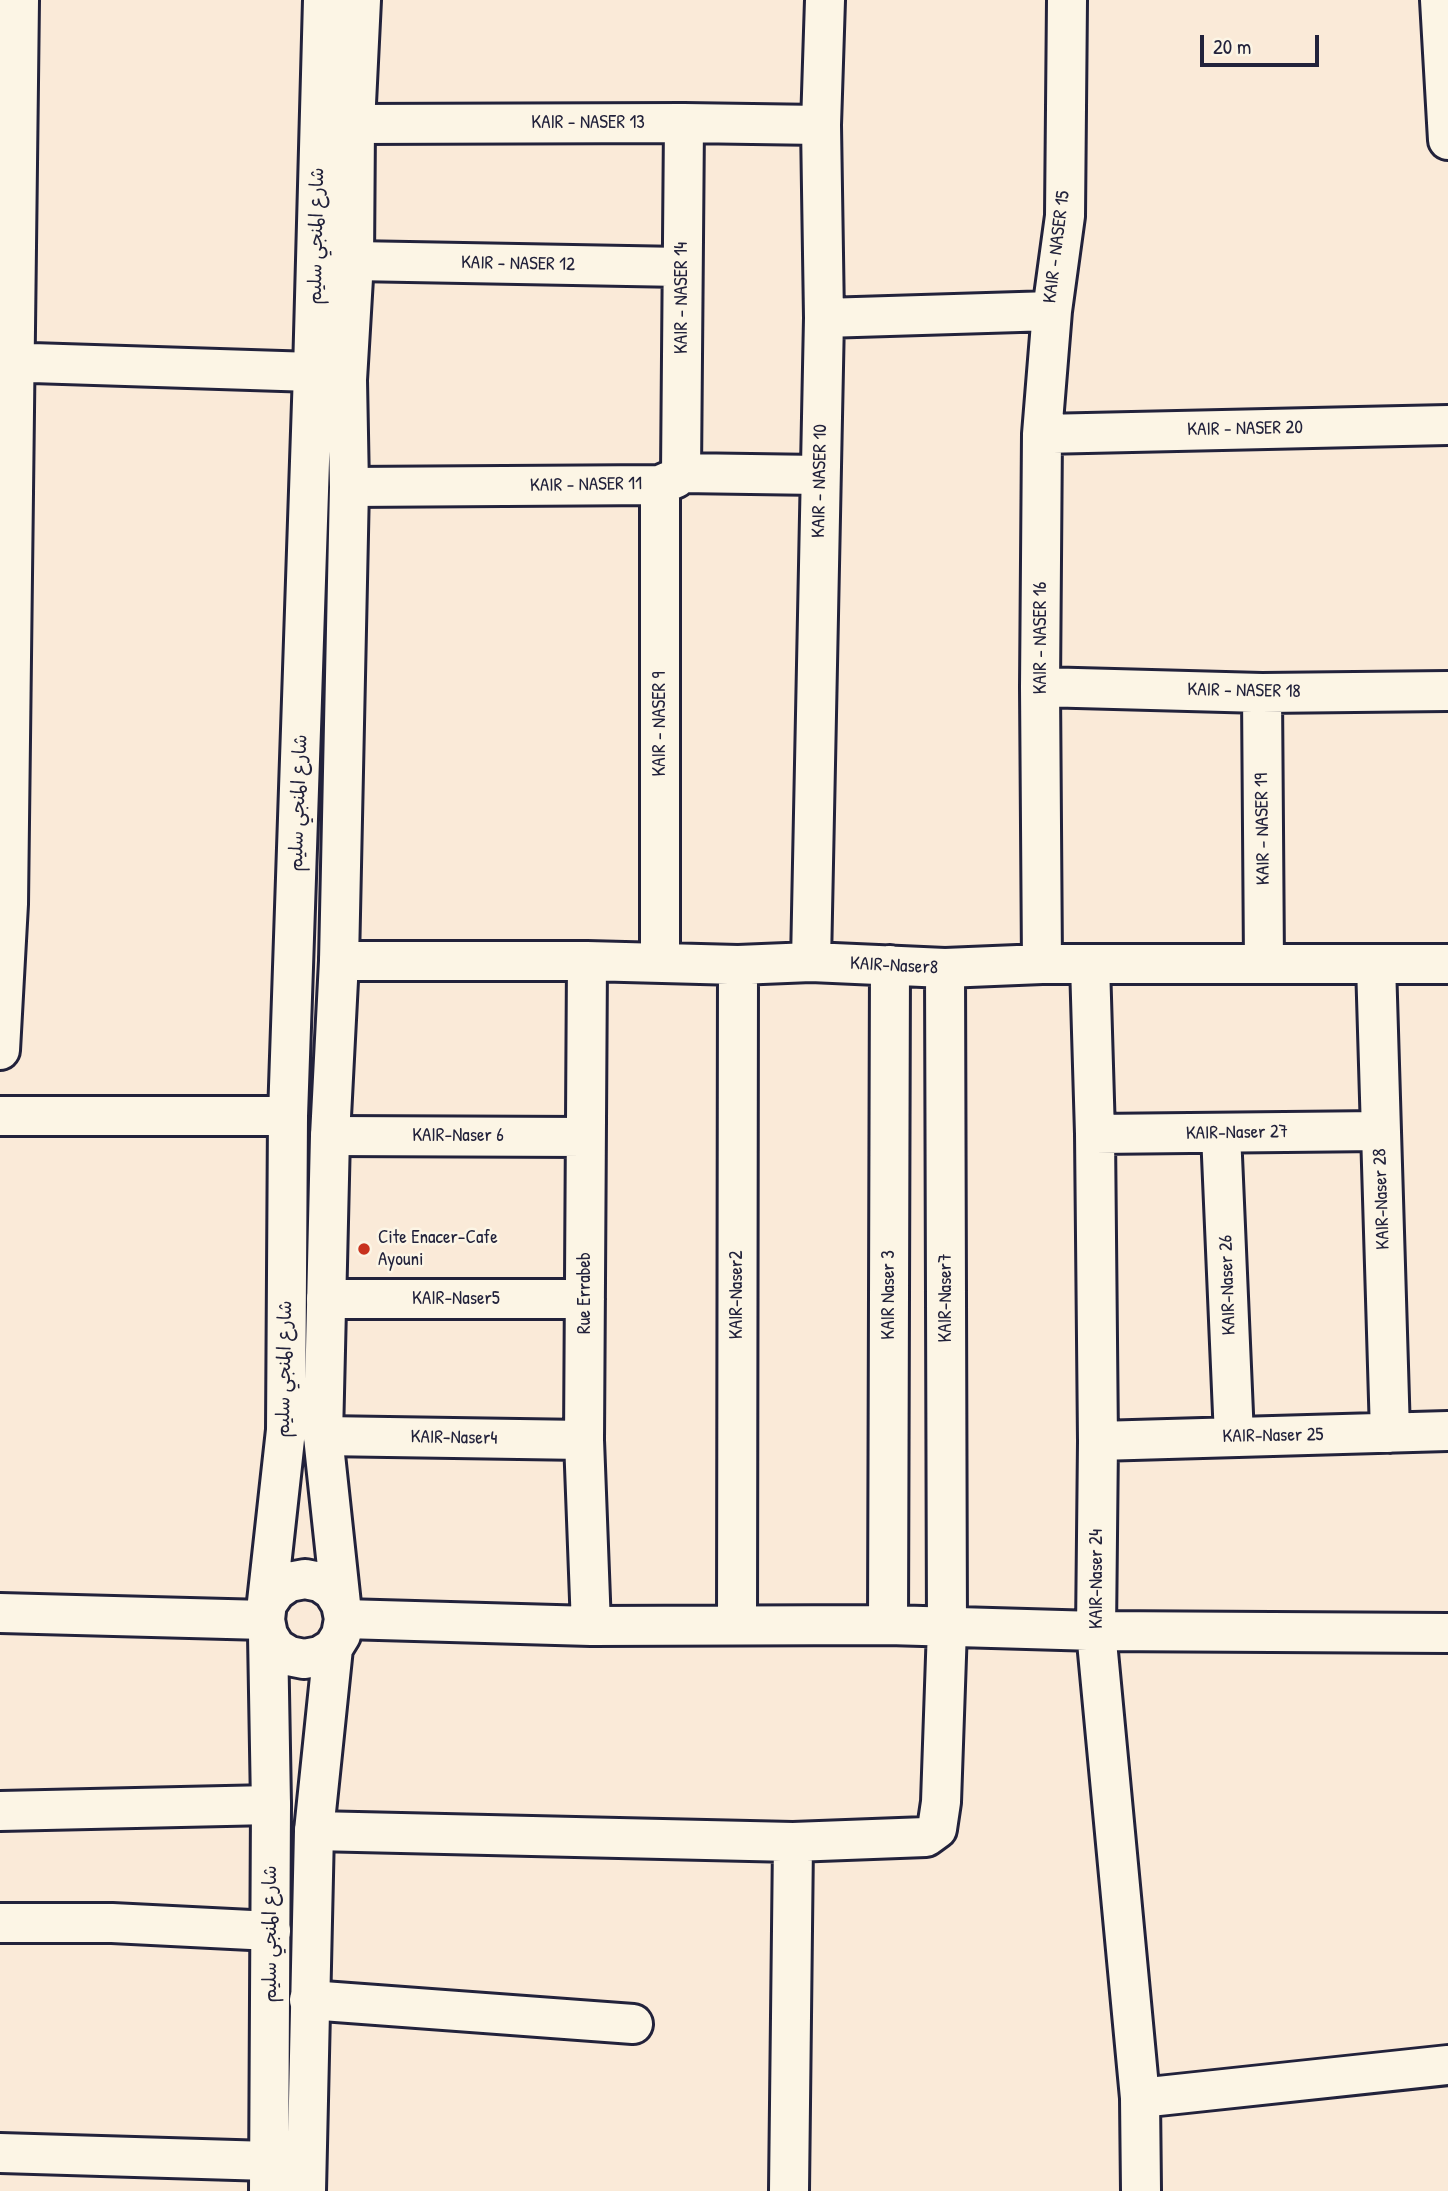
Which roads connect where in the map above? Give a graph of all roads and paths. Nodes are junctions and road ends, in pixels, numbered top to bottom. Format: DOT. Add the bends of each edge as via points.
graph roads {
  1 [pos="19,0"];
  2 [pos="323,0"];
  3 [pos="361,0"];
  4 [pos="825,0"];
  5 [pos="1066,0"];
  6 [pos="1440,0"];
  7 [pos="684,123"];
  8 [pos="355,124"];
  9 [pos="821,125"];
  10 [pos="1448,140"];
  11 [pos="354,261"];
  12 [pos="682,267"];
  13 [pos="1052,311"];
  14 [pos="824,318"];
  15 [pos="8,363"];
  16 [pos="313,372"];
  17 [pos="1448,425"];
  18 [pos="1042,434"];
  19 [pos="820,475"];
  20 [pos="671,479"];
  21 [pos="349,487"];
  22 [pos="7,546"];
  23 [pos="1040,687"];
  24 [pos="1448,691"];
  25 [pos="1262,693"];
  26 [pos="5,721"];
  27 [pos="4,903"];
  28 [pos="339,961"];
  29 [pos="587,961"];
  30 [pos="811,962"];
  31 [pos="660,963"];
  32 [pos="1042,964"];
  33 [pos="1090,964"];
  34 [pos="1264,964"];
  35 [pos="1376,964"];
  36 [pos="1448,964"];
  37 [pos="738,965"];
  38 [pos="890,965"];
  39 [pos="945,968"];
  40 [pos="0,1050"];
  41 [pos="0,1116"];
  42 [pos="288,1116"];
  43 [pos="1380,1131"];
  44 [pos="1222,1133"];
  45 [pos="1094,1134"];
  46 [pos="330,1136"];
  47 [pos="586,1137"];
  48 [pos="326,1299"];
  49 [pos="585,1299"];
  50 [pos="1448,1431"];
  51 [pos="1391,1433"];
  52 [pos="323,1436"];
  53 [pos="1234,1437"];
  54 [pos="584,1440"];
  55 [pos="1098,1441"];
  56 [pos="0,1613"];
  57 [pos="267,1620"];
  58 [pos="339,1623"];
  59 [pos="737,1625"];
  60 [pos="888,1625"];
  61 [pos="592,1626"];
  62 [pos="947,1628"];
  63 [pos="1096,1631"];
  64 [pos="1448,1633"];
  65 [pos="271,1805"];
  66 [pos="0,1811"];
  67 [pos="314,1831"];
  68 [pos="793,1842"];
  69 [pos="0,1923"];
  70 [pos="271,1931"];
  71 [pos="309,2000"];
  72 [pos="633,2024"];
  73 [pos="1448,2065"];
  74 [pos="1140,2098"];
  75 [pos="0,2153"];
  76 [pos="269,2176"];
  77 [pos="306,2191"];
  78 [pos="789,2191"];
  79 [pos="1140,2191"];
  1 -- 15 [label="street"];
  2 -- 16 [label="street, شارع المنجي سليم"];
  3 -- 8 [label="street, شارع المنجي سليم"];
  4 -- 9 [label="street, KAIR - NASER 10"];
  5 -- 13 [label="street, KAIR - NASER 15" via="1065,216"];
  6 -- 10 [label="street"];
  7 -- 8 [label="street, KAIR - NASER 13"];
  7 -- 9 [label="street, KAIR - NASER 13"];
  7 -- 12 [label="street, KAIR - NASER 14"];
  8 -- 11 [label="street, شارع المنجي سليم"];
  9 -- 14 [label="street, KAIR - NASER 10"];
  11 -- 12 [label="street, KAIR - NASER 12"];
  11 -- 21 [label="street, شارع المنجي سليم" via="347,380"];
  12 -- 20 [label="street, KAIR - NASER 14"];
  13 -- 14 [label="street, KAIR - NASER 15"];
  13 -- 18 [label="street, KAIR - NASER 16"];
  14 -- 19 [label="street, KAIR - NASER 10"];
  15 -- 16 [label="street"];
  15 -- 22 [label="street"];
  16 -- 42 [label="street, شارع المنجي سليم"];
  17 -- 18 [label="street, KAIR - NASER 20"];
  18 -- 23 [label="street, KAIR - NASER 16"];
  19 -- 20 [label="street, KAIR - NASER 11"];
  19 -- 30 [label="street, KAIR - NASER 10"];
  20 -- 21 [label="street, KAIR - NASER 11"];
  20 -- 31 [label="street, KAIR - NASER 9"];
  21 -- 28 [label="street, شارع المنجي سليم"];
  22 -- 26 [label="street"];
  23 -- 25 [label="street, KAIR - NASER 18"];
  23 -- 32 [label="street, KAIR - NASER 16"];
  24 -- 25 [label="street, KAIR - NASER 18"];
  25 -- 34 [label="street, KAIR - NASER 19"];
  26 -- 27 [label="street"];
  27 -- 40 [label="street"];
  28 -- 29 [label="street, KAIR-Naser8"];
  28 -- 46 [label="street, شارع المنجي سليم"];
  29 -- 31 [label="street, KAIR-Naser8"];
  29 -- 47 [label="street, Rue Errabeb"];
  30 -- 37 [label="street, KAIR-Naser8"];
  30 -- 38 [label="street, KAIR-Naser8"];
  31 -- 37 [label="street, KAIR-Naser8"];
  32 -- 33 [label="street, KAIR-Naser8"];
  32 -- 39 [label="street, KAIR-Naser8"];
  33 -- 34 [label="street, KAIR-Naser8"];
  33 -- 45 [label="street, KAIR-Naser 24"];
  34 -- 35 [label="street, KAIR-Naser8"];
  35 -- 36 [label="street, KAIR-Naser8"];
  35 -- 43 [label="street, KAIR-Naser 28"];
  37 -- 59 [label="street, KAIR-Naser2"];
  38 -- 39 [label="street, KAIR-Naser8"];
  38 -- 60 [label="street, KAIR Naser 3"];
  39 -- 62 [label="street, KAIR-Naser7"];
  41 -- 42 [label="street"];
  42 -- 57 [label="street, شارع المنجي سليم" via="286,1430"];
  43 -- 44 [label="street, KAIR-Naser 27"];
  43 -- 51 [label="street, KAIR-Naser 28"];
  44 -- 45 [label="street, KAIR-Naser 27"];
  44 -- 53 [label="street, KAIR-Naser 26"];
  45 -- 55 [label="street, KAIR-Naser 24"];
  46 -- 47 [label="street, KAIR-Naser 6"];
  46 -- 48 [label="street, شارع المنجي سليم"];
  47 -- 49 [label="street, Rue Errabeb"];
  48 -- 49 [label="street, KAIR-Naser5"];
  48 -- 52 [label="street, شارع المنجي سليم"];
  49 -- 54 [label="street, Rue Errabeb"];
  50 -- 51 [label="street, KAIR-Naser 25"];
  51 -- 53 [label="street, KAIR-Naser 25"];
  52 -- 54 [label="street, KAIR-Naser4"];
  52 -- 58 [label="street, شارع المنجي سليم"];
  53 -- 55 [label="street, KAIR-Naser 25"];
  54 -- 61 [label="street, Rue Errabeb"];
  55 -- 63 [label="street, KAIR-Naser 24"];
  56 -- 57 [label="street"];
  57 -- 58 [label="street" via="276,1648 304,1659 320,1656"];
  57 -- 58 [label="street" via="276,1591 305,1579 333,1591"];
  57 -- 65 [label="street, شارع المنجي سليم"];
  58 -- 61 [label="street"];
  58 -- 67 [label="street, شارع المنجي سليم"];
  59 -- 60 [label="street"];
  59 -- 61 [label="street"];
  60 -- 62 [label="street"];
  62 -- 63 [label="street"];
  62 -- 68 [label="street, KAIR-Naser7" via="937,1829 926,1837"];
  63 -- 64 [label="street"];
  63 -- 74 [label="street, KAIR-Naser 24"];
  65 -- 66 [label="street"];
  65 -- 70 [label="street, شارع المنجي سليم"];
  67 -- 68 [label="street"];
  67 -- 71 [label="street, شارع المنجي سليم"];
  68 -- 78 [label="street"];
  69 -- 70 [label="street"];
  70 -- 76 [label="street, شارع المنجي سليم"];
  71 -- 72 [label="street"];
  71 -- 77 [label="street, شارع المنجي سليم"];
  73 -- 74 [label="street"];
  74 -- 79 [label="street, KAIR-Naser 24"];
  75 -- 76 [label="street"];
}
